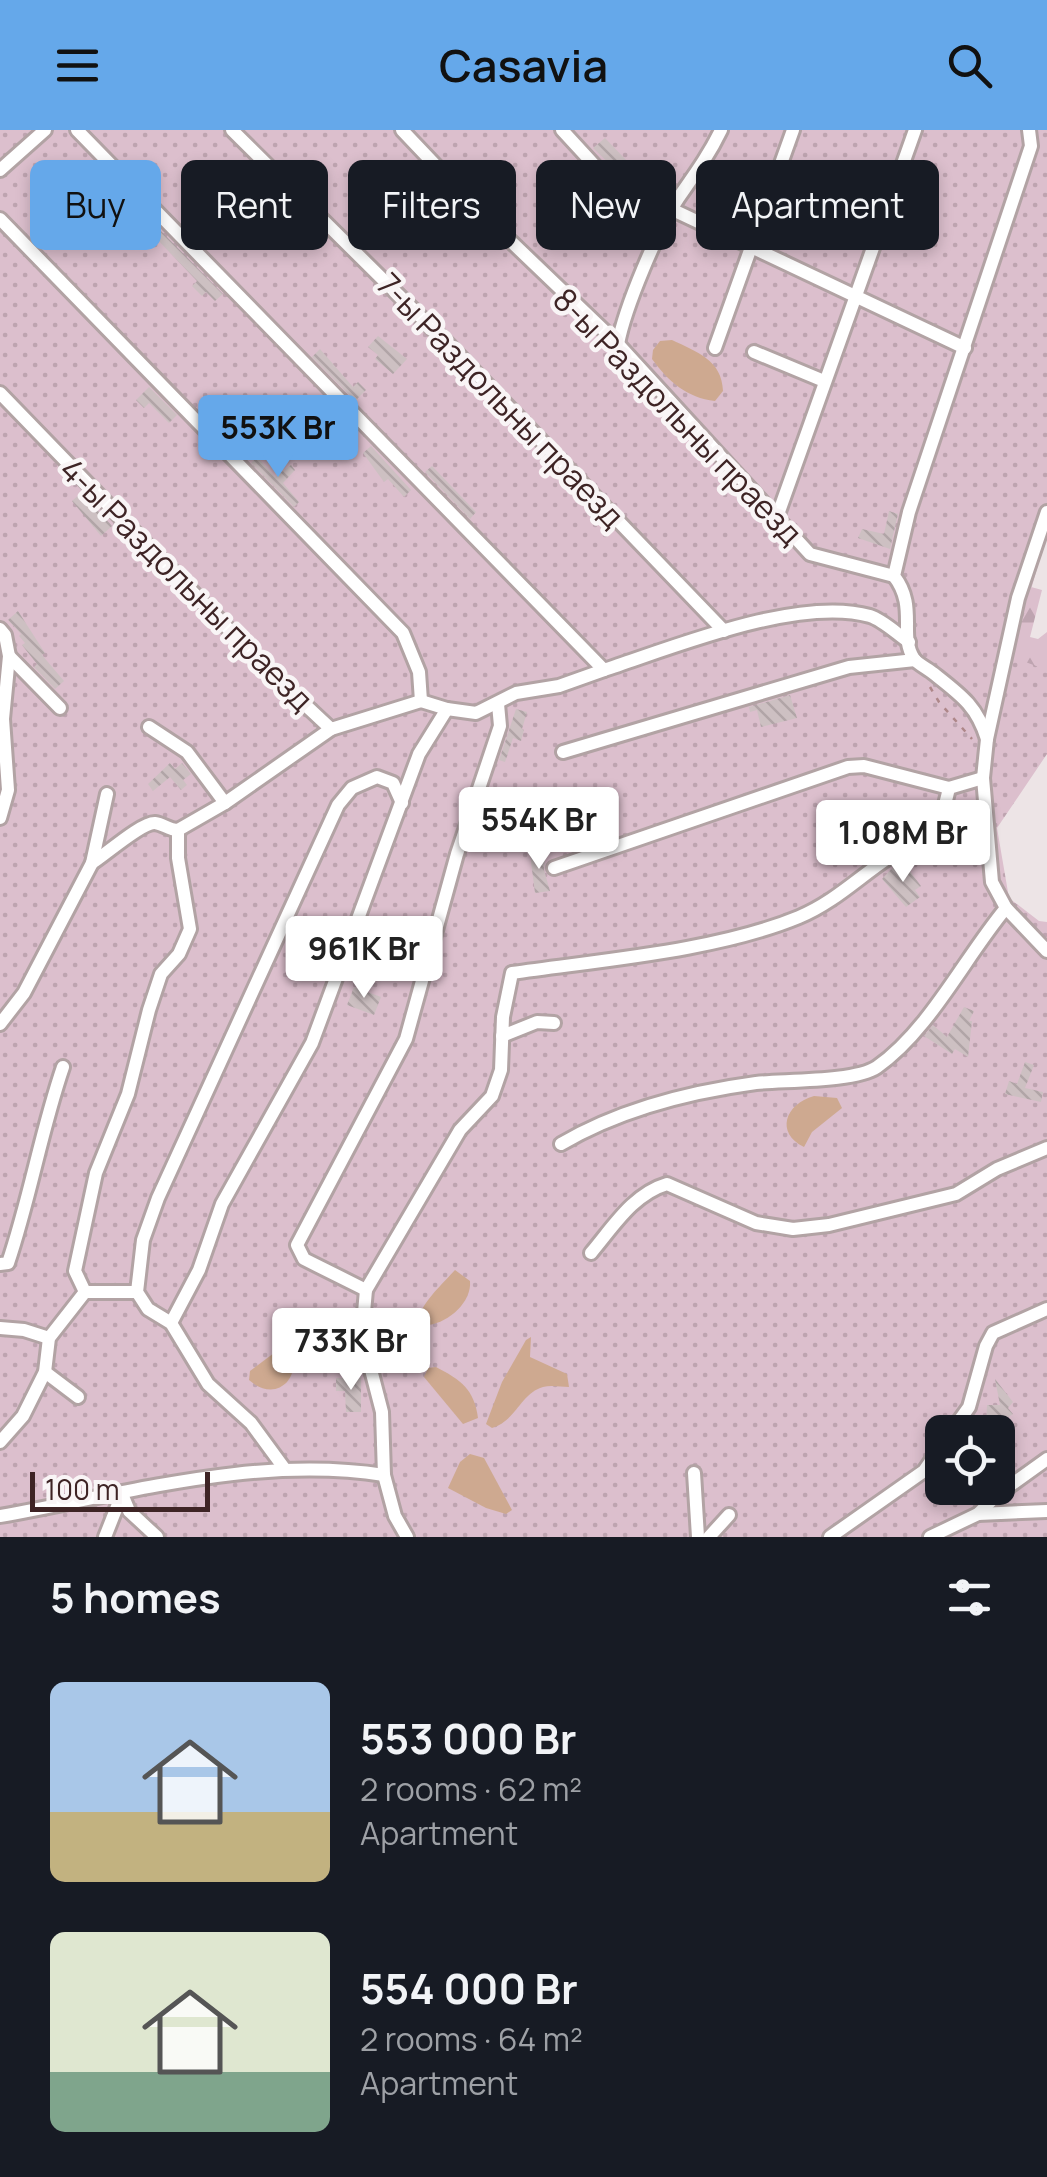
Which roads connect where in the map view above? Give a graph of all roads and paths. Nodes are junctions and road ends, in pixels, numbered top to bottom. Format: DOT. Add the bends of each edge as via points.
graph roads {
  1 [pos="44,130"];
  2 [pos="77,130"];
  3 [pos="232,130"];
  4 [pos="402,130"];
  5 [pos="562,130"];
  6 [pos="721,130"];
  7 [pos="793,130"];
  8 [pos="915,130"];
  9 [pos="1029,130"];
  10 [pos="590,160"];
  11 [pos="782,160"];
  12 [pos="0,170"];
  13 [pos="676,206"];
  14 [pos="0,219"];
  15 [pos="654,250"];
  16 [pos="749,250"];
  17 [pos="754,250"];
  18 [pos="857,299"];
  19 [pos="618,344"];
  20 [pos="715,348"];
  21 [pos="965,348"];
  22 [pos="754,352"];
  23 [pos="824,381"];
  24 [pos="0,394"];
  25 [pos="1047,512"];
  26 [pos="776,520"];
  27 [pos="894,576"];
  28 [pos="0,629"];
  29 [pos="724,630"];
  30 [pos="909,642"];
  31 [pos="9,656"];
  32 [pos="915,660"];
  33 [pos="604,670"];
  34 [pos="421,701"];
  35 [pos="498,704"];
  36 [pos="996,706"];
  37 [pos="60,708"];
  38 [pos="447,709"];
  39 [pos="979,712"];
  40 [pos="149,727"];
  41 [pos="331,730"];
  42 [pos="987,739"];
  43 [pos="562,752"];
  44 [pos="984,758"];
  45 [pos="984,778"];
  46 [pos="949,788"];
  47 [pos="107,794"];
  48 [pos="224,803"];
  49 [pos="402,803"];
  50 [pos="0,818"];
  51 [pos="178,830"];
  52 [pos="92,863"];
  53 [pos="554,868"];
  54 [pos="1006,908"];
  55 [pos="1047,952"];
  56 [pos="554,1023"];
  57 [pos="0,1024"];
  58 [pos="502,1036"];
  59 [pos="63,1067"];
  60 [pos="561,1144"];
  61 [pos="1047,1148"];
  62 [pos="592,1253"];
  63 [pos="0,1264"];
  64 [pos="366,1290"];
  65 [pos="85,1292"];
  66 [pos="137,1292"];
  67 [pos="1047,1308"];
  68 [pos="171,1323"];
  69 [pos="0,1328"];
  70 [pos="49,1338"];
  71 [pos="45,1372"];
  72 [pos="78,1398"];
  73 [pos="963,1415"];
  74 [pos="0,1442"];
  75 [pos="1047,1458"];
  76 [pos="284,1468"];
  77 [pos="925,1470"];
  78 [pos="694,1473"];
  79 [pos="384,1475"];
  80 [pos="122,1494"];
  81 [pos="1047,1511"];
  82 [pos="978,1514"];
  83 [pos="729,1515"];
  84 [pos="0,1516"];
  85 [pos="105,1537"];
  86 [pos="156,1537"];
  87 [pos="407,1537"];
  88 [pos="698,1537"];
  89 [pos="709,1537"];
  90 [pos="830,1537"];
  91 [pos="930,1537"];
  1 -- 12 [label="street"];
  2 -- 33 [label="street"];
  3 -- 29 [label="street, 7-ы Раздольны праезд"];
  4 -- 19 [label="street, 8-ы Раздольны праезд"];
  5 -- 10 [label="street"];
  6 -- 13 [label="street"];
  7 -- 11 [label="street"];
  8 -- 18 [label="street"];
  9 -- 21 [label="street" via="1032,146"];
  14 -- 34 [label="street" via="403,633"];
  15 -- 19 [label="street"];
  16 -- 20 [label="street"];
  17 -- 18 [label="street"];
  18 -- 21 [label="street"];
  18 -- 23 [label="street"];
  19 -- 26 [label="street, 8-ы Раздольны праезд"];
  21 -- 27 [label="street" via="908,512"];
  22 -- 23 [label="street"];
  23 -- 26 [label="street"];
  24 -- 41 [label="street, 4-ы Раздольны праезд"];
  25 -- 36 [label="street" via="1018,598"];
  26 -- 27 [label="street, 8-ы Раздольны праезд" via="810,554"];
  27 -- 30 [label="street" via="908,605"];
  28 -- 31 [label="street"];
  29 -- 30 [label="street" via="838,612 873,617"];
  29 -- 33 [label="street"];
  30 -- 32 [label="street"];
  31 -- 37 [label="street"];
  31 -- 50 [label="street" via="3,719 8,790"];
  32 -- 39 [label="street"];
  32 -- 43 [label="street" via="849,667"];
  32 -- 44 [label="path"];
  33 -- 35 [label="street"];
  34 -- 38 [label="street"];
  34 -- 41 [label="street"];
  35 -- 38 [label="street" via="476,713"];
  35 -- 64 [label="street" via="500,726 406,1039 297,1245 304,1259"];
  36 -- 39 [label="street"];
  36 -- 42 [label="street"];
  38 -- 49 [label="street"];
  39 -- 42 [label="street"];
  40 -- 48 [label="street" via="188,752"];
  41 -- 48 [label="street, 4-ы Раздольны праезд"];
  42 -- 44 [label="street"];
  44 -- 45 [label="street"];
  45 -- 46 [label="street"];
  45 -- 54 [label="street" via="992,882"];
  46 -- 53 [label="street" via="848,767"];
  46 -- 58 [label="street" via="933,833 800,917 733,938 512,973"];
  47 -- 52 [label="street"];
  48 -- 51 [label="street, 4-ы Раздольны праезд"];
  49 -- 66 [label="street" via="392,783 377,778 352,788 338,805 158,1198 143,1240"];
  49 -- 68 [label="street" via="312,1043 230,1187"];
  51 -- 52 [label="street" via="145,825"];
  51 -- 65 [label="street" via="190,929 161,974 128,1094 96,1173 75,1271"];
  52 -- 57 [label="street"];
  54 -- 55 [label="street"];
  54 -- 60 [label="street" via="910,1036 874,1070 650,1105"];
  56 -- 58 [label="street" via="537,1022"];
  58 -- 64 [label="street" via="492,1096 460,1130"];
  59 -- 63 [label="street" via="14,1246 8,1262"];
  61 -- 62 [label="street" via="956,1194 792,1229 756,1224 667,1184 634,1202"];
  64 -- 79 [label="street" via="362,1335 382,1412"];
  65 -- 66 [label="street"];
  65 -- 70 [label="street"];
  66 -- 68 [label="street" via="148,1309"];
  67 -- 73 [label="street" via="994,1333"];
  68 -- 76 [label="street" via="208,1384 251,1423"];
  69 -- 70 [label="street"];
  70 -- 71 [label="street"];
  71 -- 72 [label="street"];
  71 -- 74 [label="street" via="23,1416"];
  75 -- 82 [label="street"];
  76 -- 79 [label="street"];
  76 -- 80 [label="street"];
  77 -- 90 [label="street"];
  78 -- 88 [label="street"];
  79 -- 87 [label="street"];
  80 -- 84 [label="street"];
  80 -- 85 [label="street"];
  80 -- 86 [label="street" via="129,1512"];
  81 -- 82 [label="street"];
  82 -- 91 [label="street"];
  83 -- 89 [label="street"];
}
